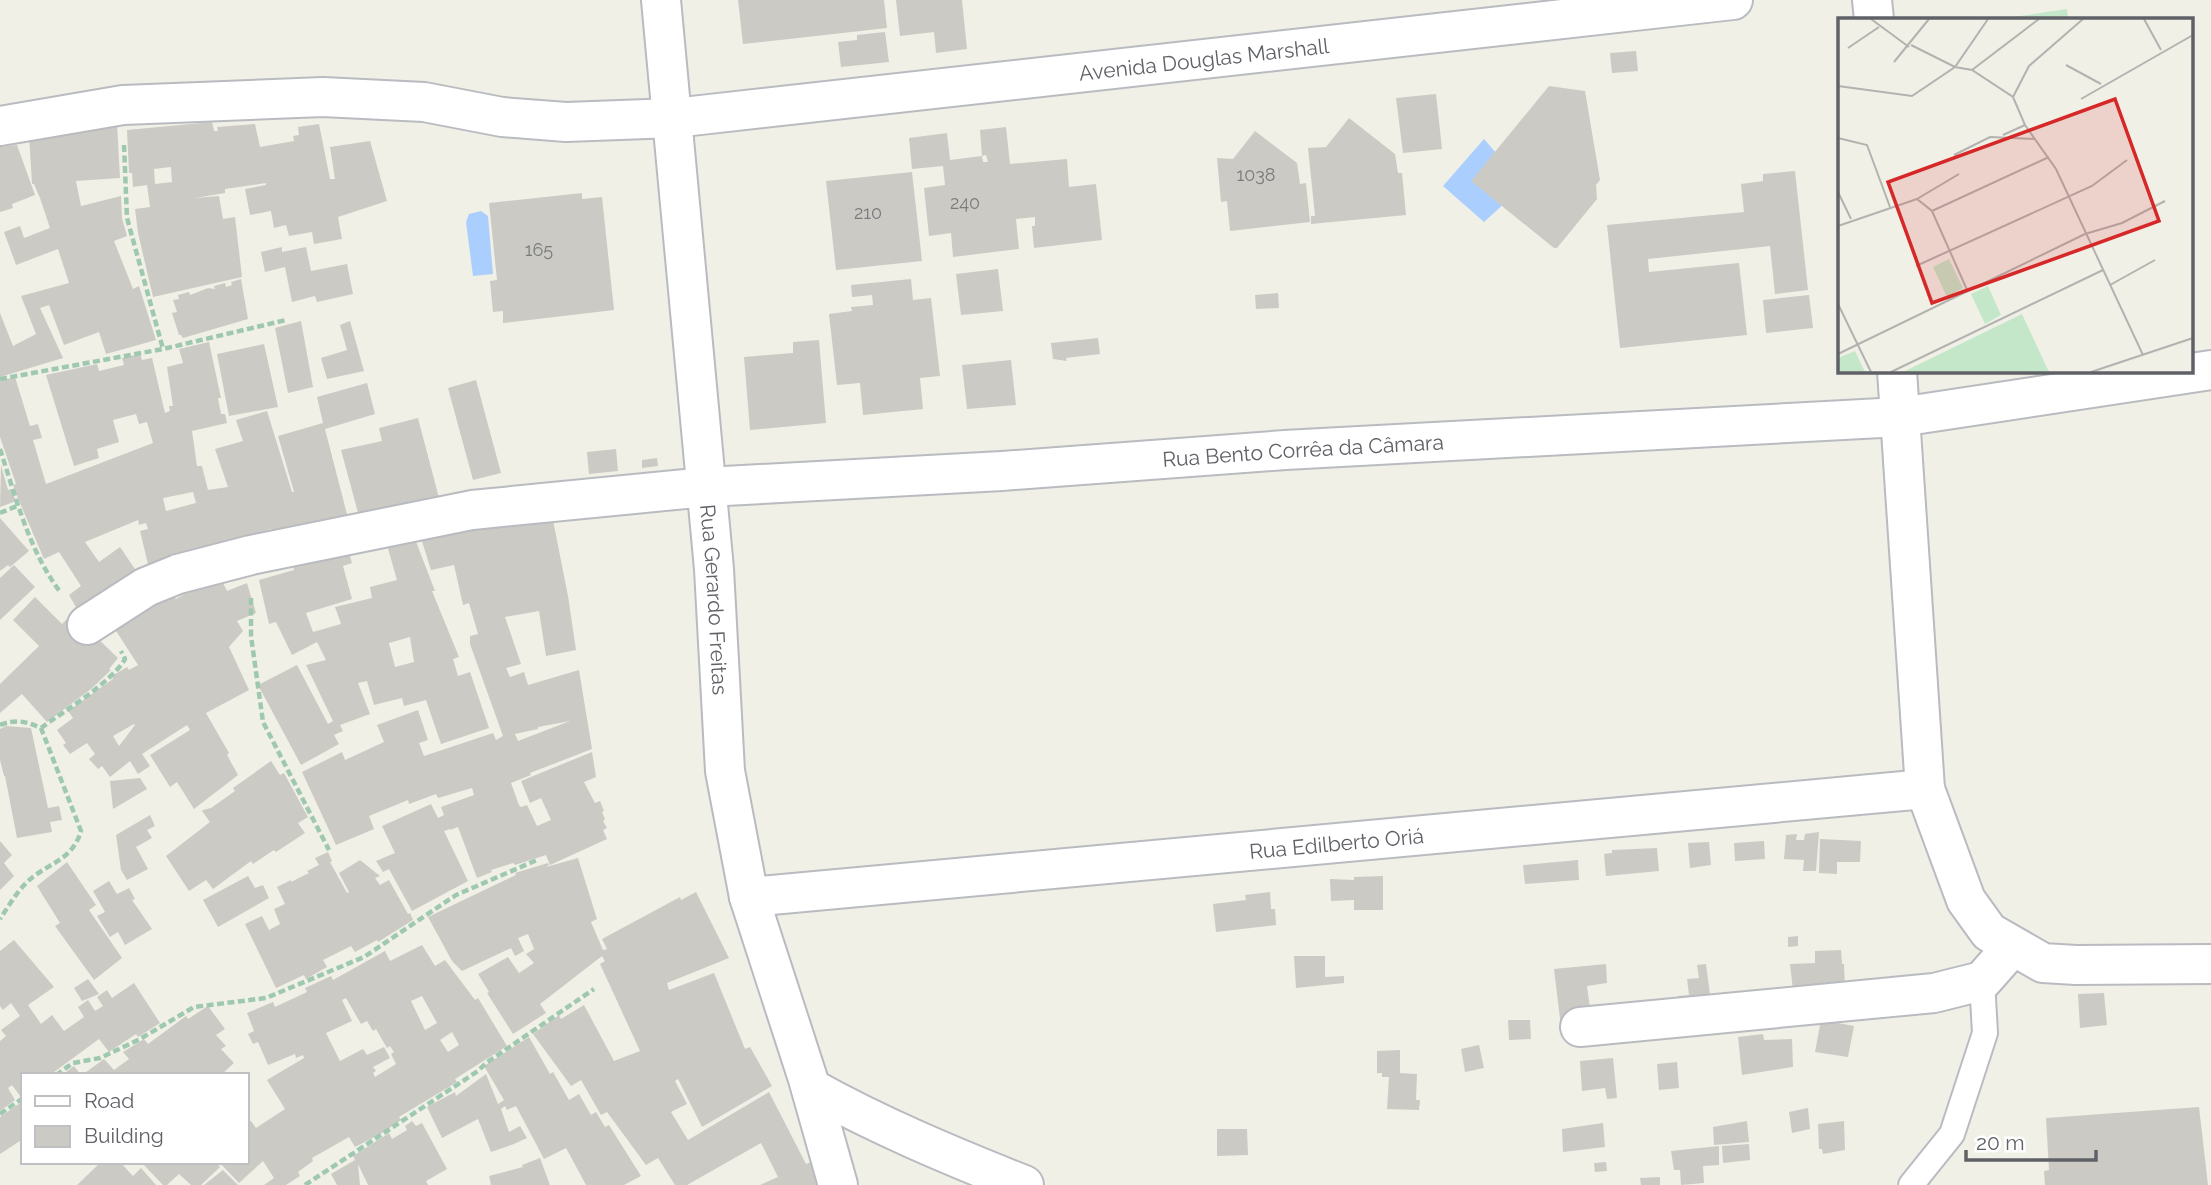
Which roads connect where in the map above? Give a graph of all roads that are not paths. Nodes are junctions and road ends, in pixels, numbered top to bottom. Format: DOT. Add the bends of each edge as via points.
graph roads {
  1 [pos="662,0"];
  2 [pos="1733,0"];
  3 [pos="1872,0"];
  4 [pos="1874,18"];
  5 [pos="674,118"];
  6 [pos="0,126"];
  7 [pos="1897,373"];
  8 [pos="2191,373"];
  9 [pos="1900,416"];
  10 [pos="706,487"];
  11 [pos="87,625"];
  12 [pos="1925,789"];
  13 [pos="749,897"];
  14 [pos="2012,947"];
  15 [pos="2211,964"];
  16 [pos="1982,981"];
  17 [pos="1580,1027"];
  18 [pos="811,1088"];
  19 [pos="838,1185"];
  20 [pos="1024,1185"];
  21 [pos="1911,1185"];
  1 -- 5 [label="street, Rua Gerardo Freitas"];
  2 -- 5 [label="street, Avenida Douglas Marshall"];
  3 -- 4 [label="street"];
  5 -- 6 [label="street, Avenida Douglas Marshall" via="566,122 502,117 425,102 323,97 122,105"];
  5 -- 10 [label="street, Rua Gerardo Freitas"];
  7 -- 9 [label="street"];
  8 -- 9 [label="street, Rua Bento Corrêa da Câmara"];
  9 -- 10 [label="street, Rua Bento Corrêa da Câmara"];
  9 -- 12 [label="street"];
  10 -- 11 [label="street, Rua Bento Corrêa da Câmara" via="472,510 251,555 146,587"];
  10 -- 13 [label="street, Rua Gerardo Freitas" via="725,771"];
  12 -- 13 [label="street, Rua Edilberto Oriá"];
  12 -- 14 [label="street" via="1966,900 1989,932"];
  13 -- 18 [label="street, Rua Gerardo Freitas"];
  14 -- 15 [label="street" via="2043,963"];
  14 -- 16 [label="street"];
  16 -- 17 [label="street" via="1934,993"];
  16 -- 21 [label="lane" via="1985,1033 1952,1134"];
  18 -- 19 [label="street, Rua Gerardo Freitas"];
  18 -- 20 [label="street" via="925,1145"];
}
